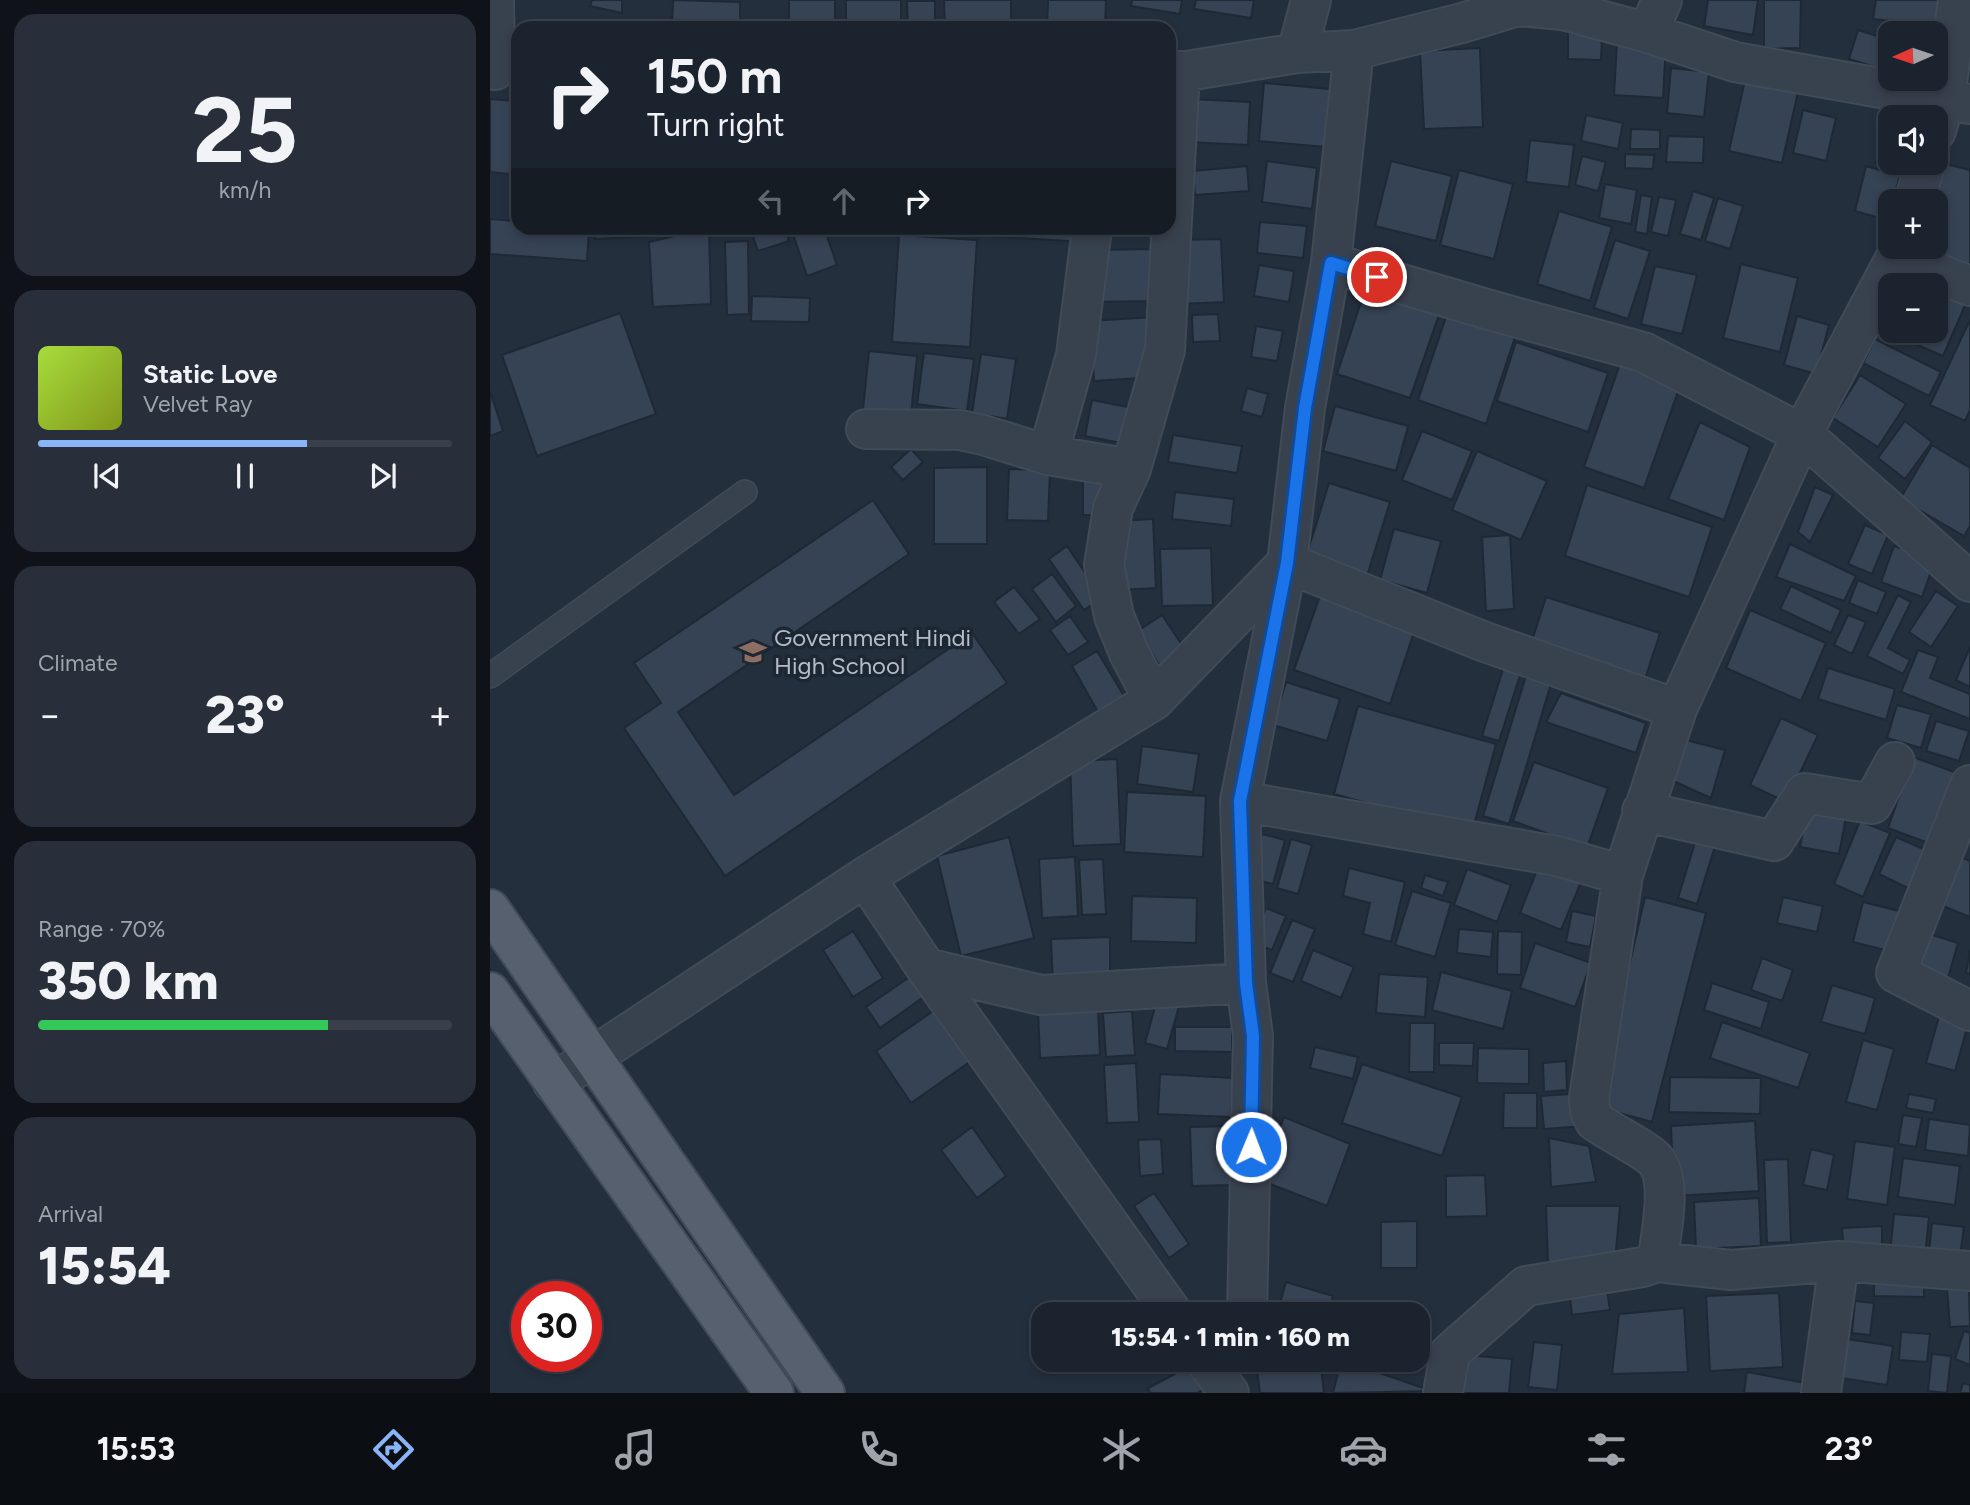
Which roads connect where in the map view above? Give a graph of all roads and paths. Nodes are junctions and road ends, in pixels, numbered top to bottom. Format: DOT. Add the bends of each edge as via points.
graph roads {
  1 [pos="494,0"];
  2 [pos="1311,0"];
  3 [pos="1958,0"];
  4 [pos="1519,3"];
  5 [pos="1655,17"];
  6 [pos="1354,50"];
  7 [pos="1297,53"];
  8 [pos="501,71"];
  9 [pos="1176,72"];
  10 [pos="1950,111"];
  11 [pos="1091,235"];
  12 [pos="1169,235"];
  13 [pos="1894,259"];
  14 [pos="1913,259"];
  15 [pos="1331,263"];
  16 [pos="1970,286"];
  17 [pos="866,429"];
  18 [pos="1802,434"];
  19 [pos="1048,455"];
  20 [pos="1131,469"];
  21 [pos="745,492"];
  22 [pos="1287,563"];
  23 [pos="1969,577"];
  24 [pos="490,676"];
  25 [pos="1154,700"];
  26 [pos="1677,709"];
  27 [pos="1895,762"];
  28 [pos="1970,785"];
  29 [pos="1240,801"];
  30 [pos="1642,811"];
  31 [pos="1623,875"];
  32 [pos="865,877"];
  33 [pos="490,909"];
  34 [pos="926,968"];
  35 [pos="1246,983"];
  36 [pos="490,992"];
  37 [pos="1970,1011"];
  38 [pos="593,1056"];
  39 [pos="553,1083"];
  40 [pos="1839,1261"];
  41 [pos="1657,1262"];
  42 [pos="1970,1271"];
  43 [pos="1164,1302"];
  44 [pos="1247,1302"];
  45 [pos="1214,1372"];
  46 [pos="1236,1372"];
  47 [pos="775,1393"];
  48 [pos="825,1393"];
  49 [pos="1229,1393"];
  50 [pos="1443,1393"];
  51 [pos="1821,1393"];
  1 -- 8 [label="street"];
  2 -- 7 [label="street"];
  3 -- 10 [label="street"];
  4 -- 5 [label="street"];
  4 -- 6 [label="street" via="1462,23"];
  5 -- 10 [label="street" via="1735,62"];
  6 -- 7 [label="street"];
  6 -- 15 [label="street"];
  7 -- 9 [label="street"];
  11 -- 19 [label="street" via="1076,355"];
  12 -- 20 [label="street" via="1165,350"];
  13 -- 18 [label="street"];
  14 -- 16 [label="street"];
  15 -- 18 [label="street" via="1643,352"];
  15 -- 22 [label="street" via="1305,408"];
  17 -- 19 [label="street" via="960,430"];
  18 -- 23 [label="street"];
  18 -- 26 [label="street"];
  19 -- 20 [label="street"];
  20 -- 25 [label="street" via="1113,508 1104,565 1114,616"];
  21 -- 24 [label="lane"];
  22 -- 25 [label="street"];
  22 -- 26 [label="street" via="1485,642"];
  22 -- 29 [label="street"];
  25 -- 32 [label="street"];
  26 -- 30 [label="street"];
  27 -- 30 [label="street" via="1872,804 1805,793 1774,841"];
  28 -- 37 [label="street" via="1896,973"];
  29 -- 31 [label="street" via="1533,852"];
  29 -- 35 [label="street"];
  30 -- 31 [label="street"];
  31 -- 41 [label="street" via="1590,1111 1595,1121 1654,1158 1662,1173 1665,1192"];
  32 -- 34 [label="street"];
  32 -- 38 [label="street"];
  33 -- 38 [label="main road"];
  34 -- 35 [label="street" via="1041,995"];
  34 -- 43 [label="street"];
  35 -- 44 [label="street" via="1253,1036"];
  36 -- 39 [label="main road"];
  38 -- 39 [label="street"];
  38 -- 48 [label="main road"];
  39 -- 47 [label="main road"];
  40 -- 41 [label="street" via="1731,1270"];
  40 -- 42 [label="street"];
  40 -- 51 [label="street"];
  41 -- 50 [label="street" via="1526,1286 1450,1353"];
  45 -- 49 [label="street"];
  46 -- 49 [label="street"];
}
